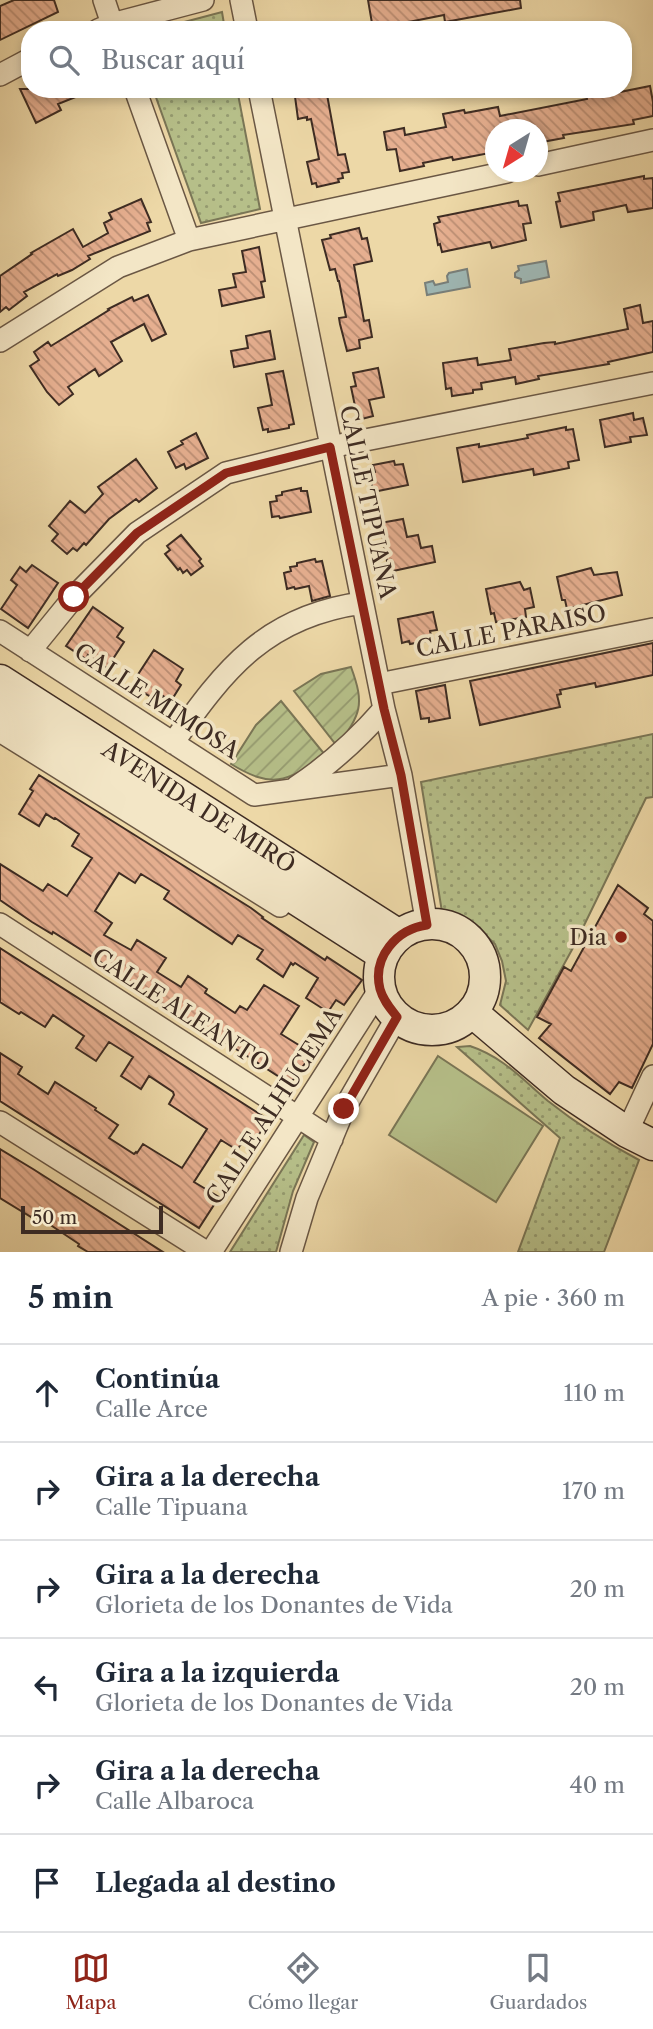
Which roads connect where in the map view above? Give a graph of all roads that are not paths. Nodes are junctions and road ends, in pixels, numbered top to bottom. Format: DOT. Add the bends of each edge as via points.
graph roads {
  1 [pos="104,0"];
  2 [pos="204,0"];
  3 [pos="241,0"];
  4 [pos="107,21"];
  5 [pos="132,21"];
  6 [pos="245,21"];
  7 [pos="21,64"];
  8 [pos="0,75"];
  9 [pos="138,98"];
  10 [pos="260,98"];
  11 [pos="653,140"];
  12 [pos="548,163"];
  13 [pos="485,177"];
  14 [pos="284,220"];
  15 [pos="189,240"];
  16 [pos="0,341"];
  17 [pos="653,383"];
  18 [pos="330,447"];
  19 [pos="362,603"];
  20 [pos="653,629"];
  21 [pos="0,631"];
  22 [pos="30,651"];
  23 [pos="0,680"];
  24 [pos="379,684"];
  25 [pos="384,709"];
  26 [pos="0,710"];
  27 [pos="0,731"];
  28 [pos="173,743"];
  29 [pos="401,775"];
  30 [pos="292,790"];
  31 [pos="0,924"];
  32 [pos="394,954"];
  33 [pos="472,1012"];
  34 [pos="397,1017"];
  35 [pos="653,1076"];
  36 [pos="299,1117"];
  37 [pos="0,1122"];
  38 [pos="332,1139"];
  39 [pos="640,1139"];
  40 [pos="209,1252"];
  41 [pos="291,1252"];
  1 -- 4 [label="street"];
  2 -- 5 [label="street"];
  3 -- 6 [label="street"];
  7 -- 8 [label="street"];
  9 -- 15 [label="street"];
  10 -- 14 [label="street, CALLE TIPUANA"];
  11 -- 12 [label="street"];
  13 -- 14 [label="street"];
  14 -- 15 [label="street"];
  14 -- 18 [label="street, CALLE TIPUANA"];
  15 -- 16 [label="street" via="118,267"];
  17 -- 18 [label="street"];
  18 -- 19 [label="street, CALLE TIPUANA"];
  18 -- 22 [label="street" via="226,473 137,533 74,597"];
  19 -- 24 [label="street, CALLE TIPUANA"];
  19 -- 28 [label="street" via="297,620 259,642 203,700"];
  20 -- 24 [label="street, CALLE PARAISO"];
  21 -- 22 [label="street, CALLE MIMOSA"];
  22 -- 28 [label="street, CALLE MIMOSA"];
  23 -- 32 [label="main road, AVENIDA DE MIRÓ"];
  24 -- 25 [label="street, CALLE TIPUANA"];
  25 -- 29 [label="street, CALLE TIPUANA"];
  25 -- 30 [label="street, CALLE MIMOSA" via="350,746"];
  26 -- 32 [label="main road, AVENIDA DE MIRÓ"];
  27 -- 32 [label="street"];
  28 -- 30 [label="street, CALLE MIMOSA" via="254,795"];
  29 -- 30 [label="street, CALLE MIMOSA"];
  29 -- 32 [label="street, CALLE TIPUANA"];
  31 -- 36 [label="street, CALLE ALEANTO"];
  32 -- 33 [label="main road" via="432,924 465,935 484,964 482,998"];
  32 -- 34 [label="main road" via="386,1004"];
  32 -- 36 [label="street, CALLE ALHUCEMA"];
  33 -- 34 [label="main road" via="444,1030 411,1026"];
  33 -- 39 [label="main road" via="564,1090"];
  34 -- 38 [label="street" via="344,1109"];
  35 -- 39 [label="street"];
  36 -- 38 [label="street, CALLE ALEANTO"];
  36 -- 40 [label="street, CALLE ALHUCEMA"];
  37 -- 40 [label="street"];
  38 -- 41 [label="street"];
}
